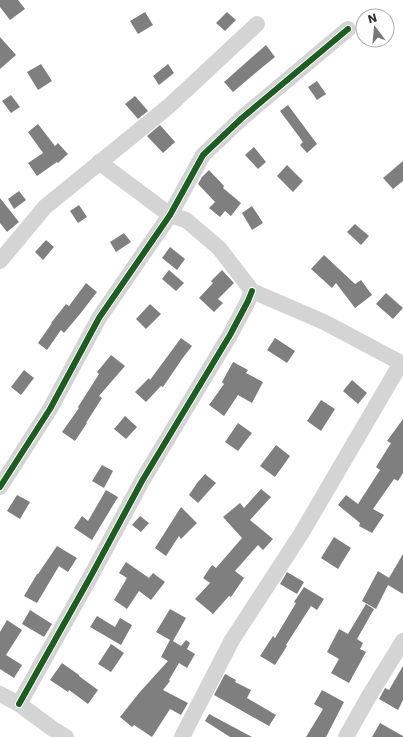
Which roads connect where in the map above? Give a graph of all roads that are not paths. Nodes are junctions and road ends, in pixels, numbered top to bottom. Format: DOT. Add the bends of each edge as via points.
graph roads {
  1 [pos="257,24"];
  2 [pos="348,29"];
  3 [pos="99,162"];
  4 [pos="170,215"];
  5 [pos="0,261"];
  6 [pos="252,291"];
  7 [pos="402,364"];
  8 [pos="0,488"];
  9 [pos="403,641"];
  10 [pos="0,694"];
  11 [pos="19,704"];
  12 [pos="66,737"];
  13 [pos="182,737"];
  14 [pos="346,737"];
  1 -- 3 [label="street" via="170,106"];
  2 -- 4 [label="street" via="242,118 203,155"];
  3 -- 4 [label="street"];
  3 -- 5 [label="street" via="45,207"];
  4 -- 6 [label="street" via="186,220 219,248"];
  4 -- 8 [label="street" via="99,318 50,409"];
  6 -- 7 [label="street" via="324,322"];
  6 -- 11 [label="street" via="230,336 142,481"];
  7 -- 13 [label="street" via="301,534 232,640"];
  9 -- 14 [label="street"];
  10 -- 11 [label="street"];
  11 -- 12 [label="street"];
}
